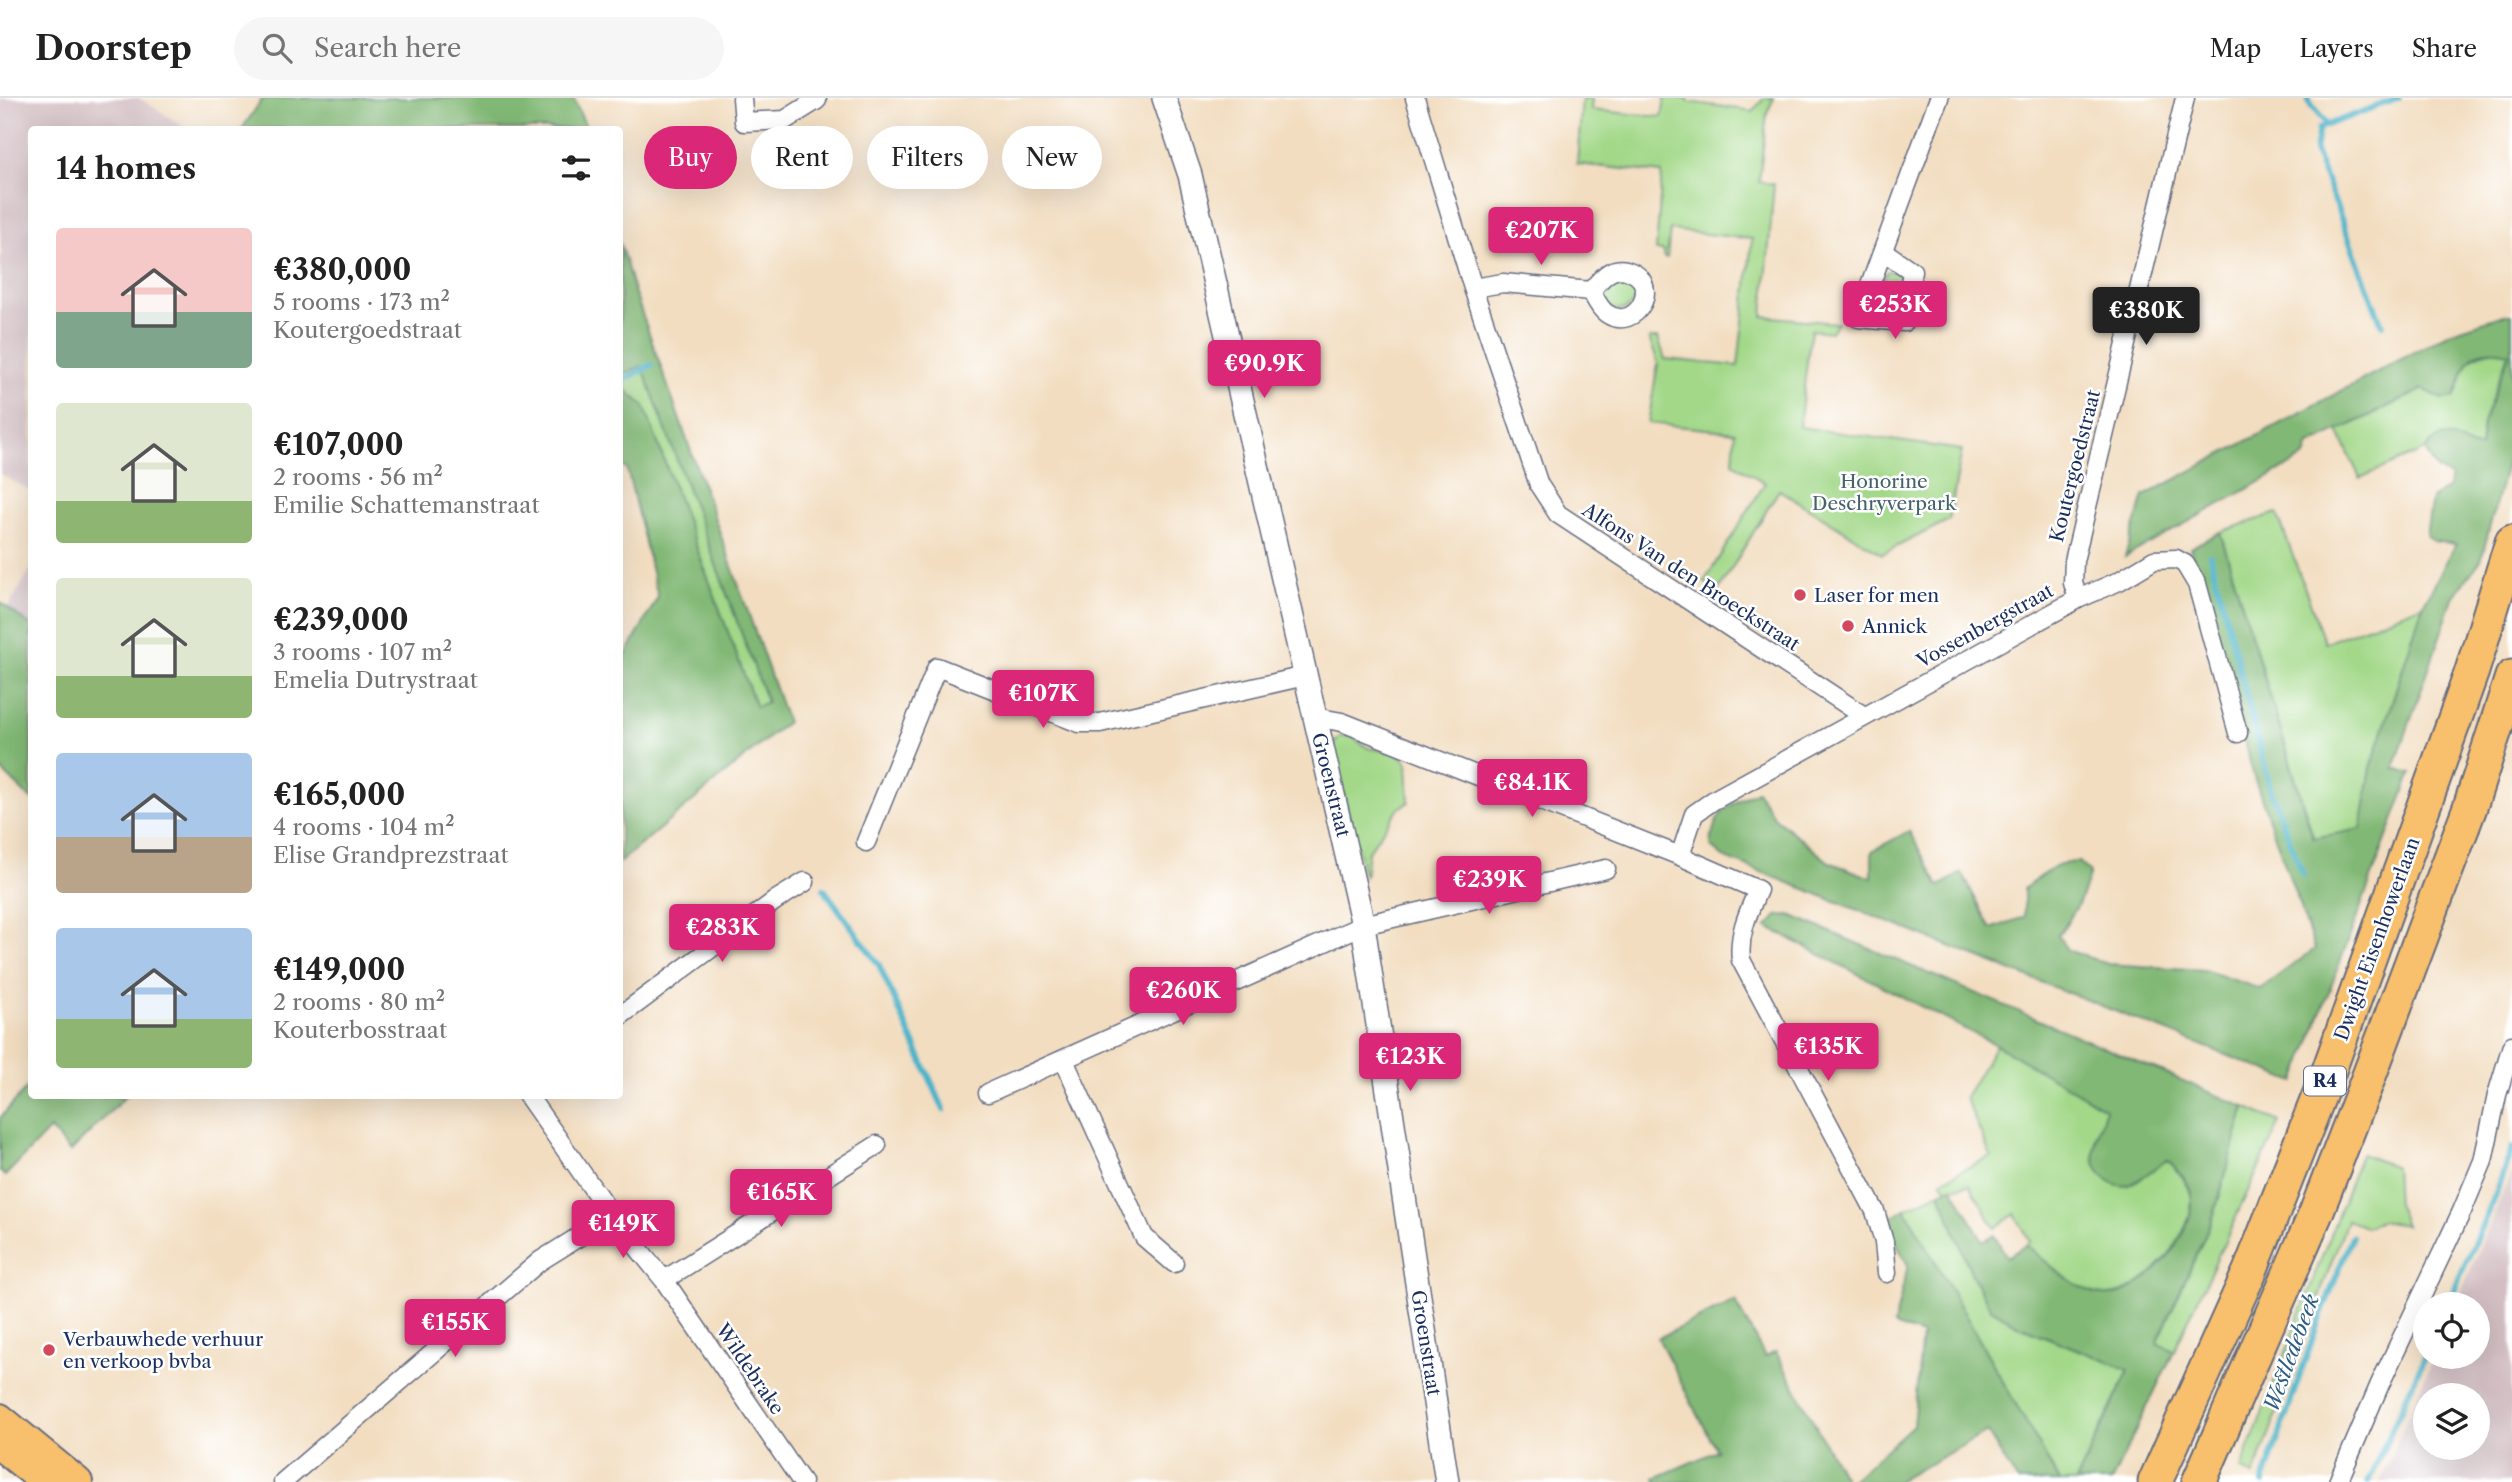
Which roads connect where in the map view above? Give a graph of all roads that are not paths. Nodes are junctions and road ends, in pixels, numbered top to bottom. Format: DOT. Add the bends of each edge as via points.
graph roads {
  1 [pos="742,98"];
  2 [pos="816,98"];
  3 [pos="1164,98"];
  4 [pos="1415,98"];
  5 [pos="1939,98"];
  6 [pos="2185,98"];
  7 [pos="1883,251"];
  8 [pos="1473,288"];
  9 [pos="1591,291"];
  10 [pos="2512,542"];
  11 [pos="2078,599"];
  12 [pos="1305,676"];
  13 [pos="2512,677"];
  14 [pos="1864,716"];
  15 [pos="1314,717"];
  16 [pos="2238,733"];
  17 [pos="866,842"];
  18 [pos="1679,856"];
  19 [pos="1606,869"];
  20 [pos="805,883"];
  21 [pos="1363,925"];
  22 [pos="623,1014"];
  23 [pos="2512,1045"];
  24 [pos="1064,1060"];
  25 [pos="988,1093"];
  26 [pos="530,1099"];
  27 [pos="877,1145"];
  28 [pos="612,1216"];
  29 [pos="1174,1263"];
  30 [pos="1887,1273"];
  31 [pos="664,1280"];
  32 [pos="0,1418"];
  33 [pos="0,1446"];
  34 [pos="45,1482"];
  35 [pos="78,1482"];
  36 [pos="283,1482"];
  37 [pos="802,1482"];
  38 [pos="1447,1482"];
  39 [pos="2155,1482"];
  40 [pos="2199,1482"];
  41 [pos="2338,1482"];
  1 -- 2 [label="street" via="744,122 785,120"];
  3 -- 12 [label="street, Groenstraat" via="1190,175"];
  4 -- 8 [label="street, Alfons Van den Broeckstraat"];
  5 -- 7 [label="street"];
  6 -- 11 [label="street, Koutergoedstraat" via="2074,561"];
  8 -- 9 [label="street" via="1503,283"];
  8 -- 14 [label="street, Alfons Van den Broeckstraat" via="1539,485 1558,514"];
  10 -- 39 [label="highway, Dwight Eisenhowerlaan / R4" via="2468,684 2328,1073 2250,1271"];
  11 -- 14 [label="street, Vossenbergstraat"];
  11 -- 16 [label="street, Vossenbergstraat" via="2154,560 2176,559 2185,564 2197,584"];
  12 -- 15 [label="street, Groenstraat"];
  12 -- 17 [label="street" via="1100,723 1079,723 937,667"];
  13 -- 40 [label="highway, Dwight Eisenhowerlaan / R4" via="2470,807 2316,1213"];
  14 -- 18 [label="street, Vossenbergstraat" via="1694,814"];
  15 -- 18 [label="street" via="1342,722"];
  15 -- 21 [label="street, Groenstraat"];
  18 -- 30 [label="street" via="1758,890 1742,931 1741,960 1875,1211"];
  19 -- 21 [label="street"];
  20 -- 22 [label="street"];
  21 -- 24 [label="street"];
  21 -- 38 [label="street, Groenstraat"];
  23 -- 41 [label="street" via="2483,1161"];
  24 -- 25 [label="street"];
  24 -- 29 [label="street" via="1144,1237"];
  26 -- 28 [label="street, Wildebrake"];
  27 -- 31 [label="street"];
  28 -- 31 [label="street, Wildebrake"];
  28 -- 36 [label="street" via="540,1261"];
  31 -- 37 [label="street, Wildebrake"];
  32 -- 35 [label="main road"];
  33 -- 34 [label="main road"];
}
